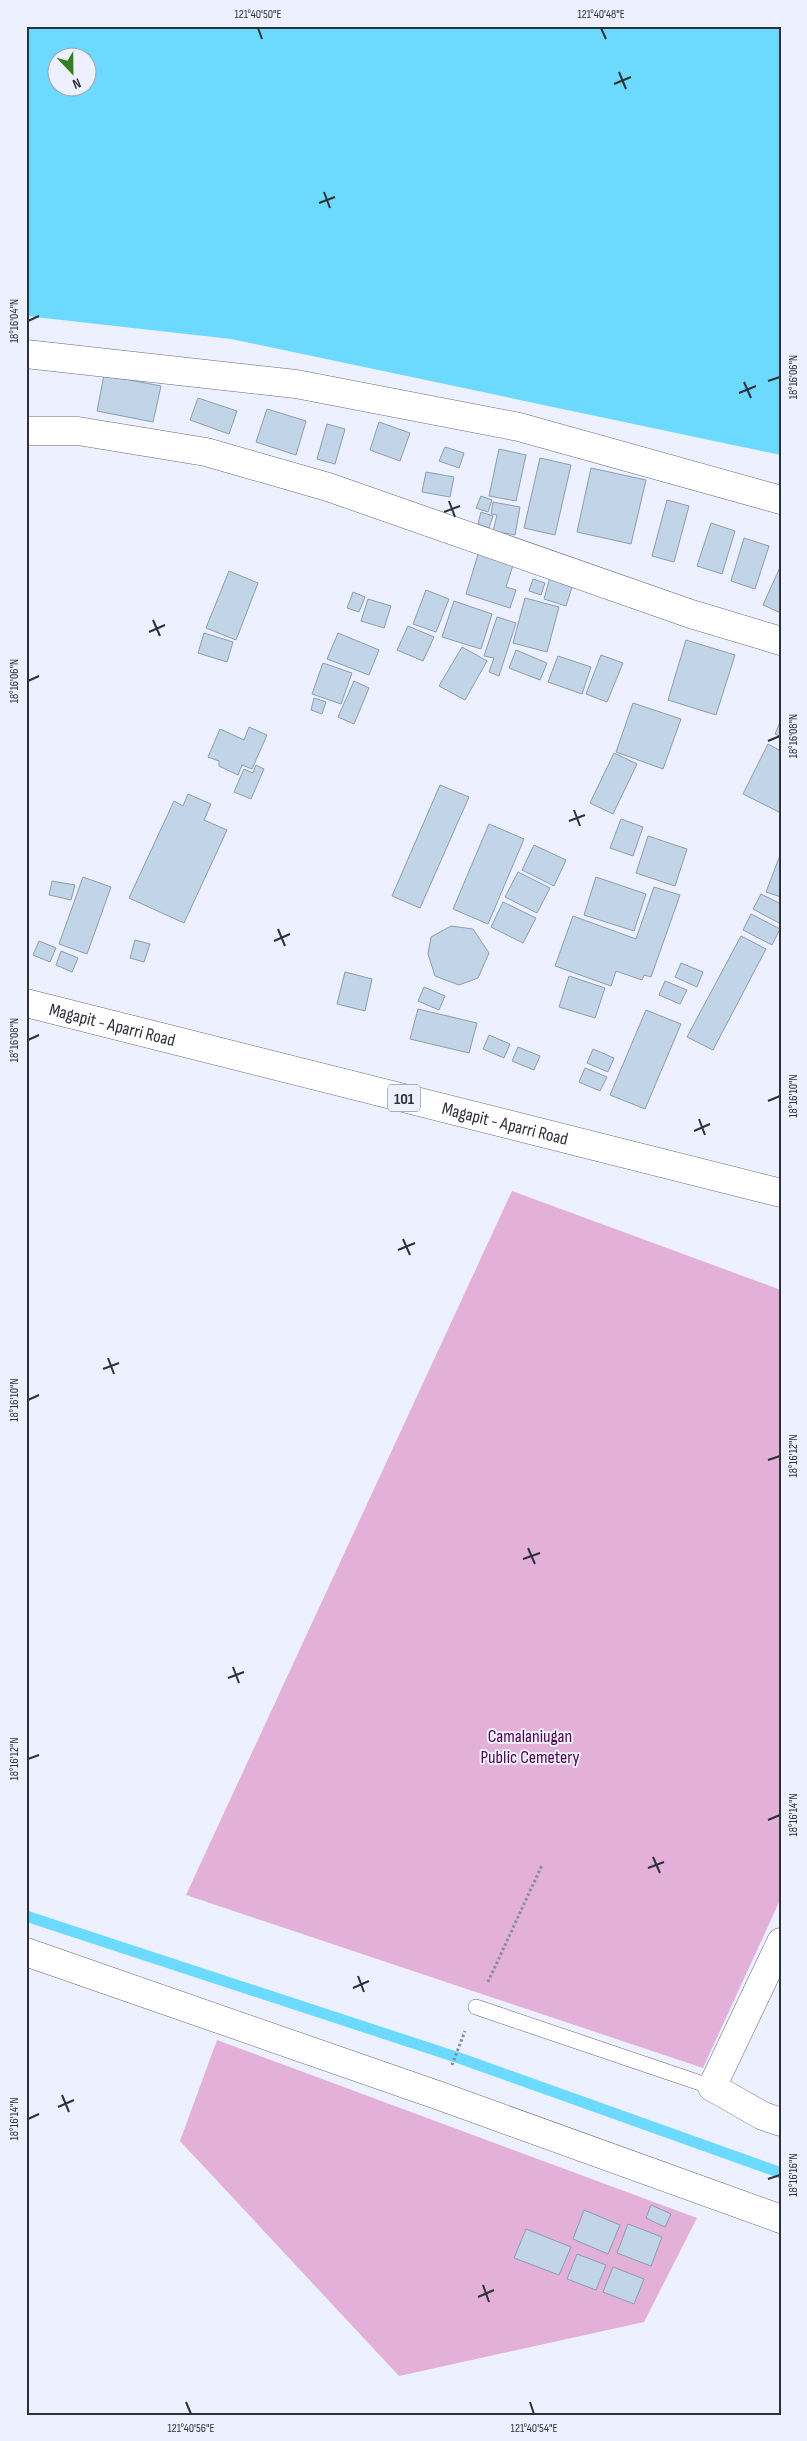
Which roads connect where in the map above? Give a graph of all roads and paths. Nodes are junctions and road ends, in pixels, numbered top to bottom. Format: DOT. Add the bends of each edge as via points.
graph roads {
  1 [pos="26,354"];
  2 [pos="26,431"];
  3 [pos="781,500"];
  4 [pos="781,641"];
  5 [pos="26,1003"];
  6 [pos="781,1194"];
  7 [pos="542,1865"];
  8 [pos="781,1942"];
  9 [pos="26,1952"];
  10 [pos="476,2007"];
  11 [pos="449,2072"];
  12 [pos="712,2087"];
  13 [pos="781,2122"];
  14 [pos="781,2219"];
  1 -- 3 [label="street" via="296,384 519,427"];
  2 -- 4 [label="street" via="78,431 206,452 328,487 691,614"];
  5 -- 6 [label="street, Magapit - Aparri Road / 101"];
  7 -- 10 [label="path"];
  8 -- 12 [label="street"];
  9 -- 14 [label="street"];
  10 -- 11 [label="path"];
  10 -- 12 [label="lane"];
  12 -- 13 [label="street" via="763,2116"];
}
